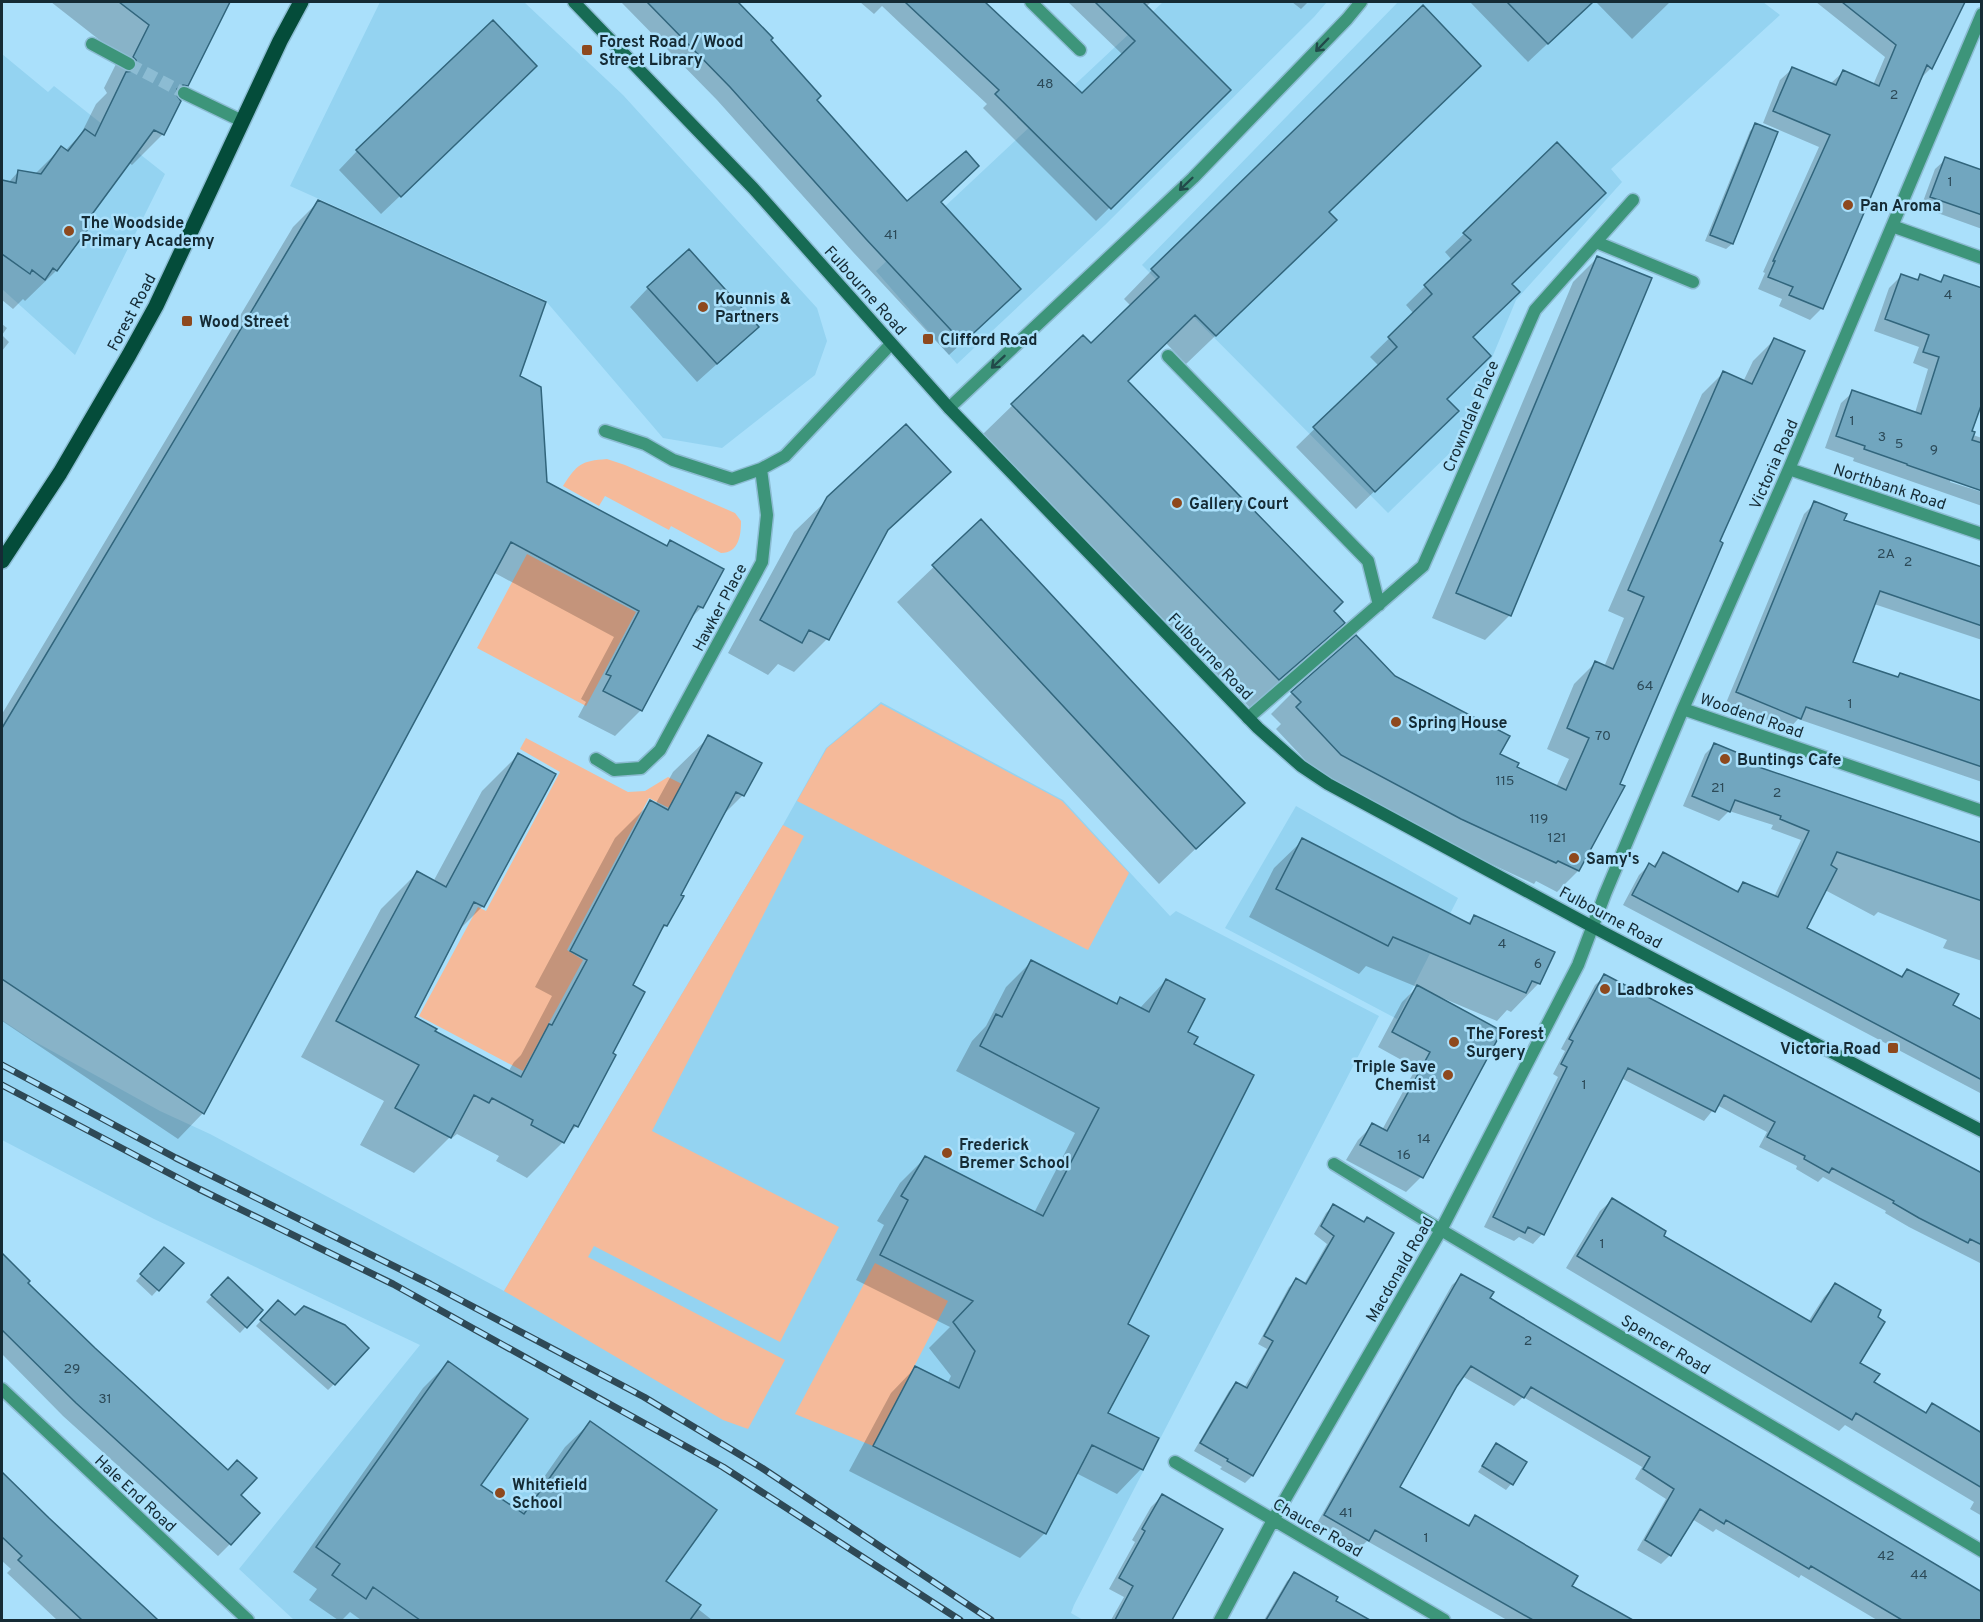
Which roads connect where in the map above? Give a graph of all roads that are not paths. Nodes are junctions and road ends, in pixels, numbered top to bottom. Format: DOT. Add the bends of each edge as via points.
graph roads {
  1 [pos="301,2"];
  2 [pos="574,2"];
  3 [pos="1031,2"];
  4 [pos="1361,2"];
  5 [pos="1982,14"];
  6 [pos="92,44"];
  7 [pos="1080,50"];
  8 [pos="129,64"];
  9 [pos="184,93"];
  10 [pos="242,121"];
  11 [pos="1633,200"];
  12 [pos="1892,226"];
  13 [pos="1596,242"];
  14 [pos="1982,258"];
  15 [pos="1693,282"];
  16 [pos="891,344"];
  17 [pos="1168,356"];
  18 [pos="949,408"];
  19 [pos="604,431"];
  20 [pos="761,469"];
  21 [pos="1789,469"];
  22 [pos="1982,534"];
  23 [pos="2,561"];
  24 [pos="1379,605"];
  25 [pos="1683,709"];
  26 [pos="1248,718"];
  27 [pos="596,759"];
  28 [pos="1982,811"];
  29 [pos="1593,927"];
  30 [pos="1982,1131"];
  31 [pos="1334,1164"];
  32 [pos="1441,1230"];
  33 [pos="2,1389"];
  34 [pos="1175,1462"];
  35 [pos="1273,1520"];
  36 [pos="1982,1551"];
  37 [pos="248,1620"];
  38 [pos="1220,1620"];
  39 [pos="1444,1620"];
  1 -- 10 [label="main road, Forest Road"];
  2 -- 16 [label="main road, Fulbourne Road" via="753,188"];
  3 -- 7 [label="street"];
  4 -- 18 [label="street, one-way" via="1193,178"];
  5 -- 12 [label="street, Victoria Road"];
  6 -- 8 [label="street"];
  9 -- 10 [label="street"];
  10 -- 23 [label="main road, Forest Road" via="161,296 129,355"];
  11 -- 13 [label="street, Crowndale Place"];
  12 -- 14 [label="street"];
  12 -- 21 [label="street, Victoria Road"];
  13 -- 15 [label="street"];
  13 -- 24 [label="street, Crowndale Place" via="1534,310 1423,566"];
  16 -- 18 [label="main road, Fulbourne Road"];
  16 -- 20 [label="street" via="784,456"];
  17 -- 24 [label="street" via="1368,561"];
  18 -- 26 [label="main road, Fulbourne Road"];
  19 -- 20 [label="street" via="732,479"];
  20 -- 27 [label="street, Hawker Place" via="767,514 762,562 660,750 641,768 614,770"];
  21 -- 22 [label="street, Northbank Road"];
  21 -- 25 [label="street, Victoria Road"];
  24 -- 26 [label="street, Crowndale Place"];
  25 -- 28 [label="street, Woodend Road"];
  25 -- 29 [label="street, Victoria Road"];
  26 -- 29 [label="main road, Fulbourne Road" via="1294,760 1328,784"];
  29 -- 30 [label="main road, Fulbourne Road"];
  29 -- 32 [label="street, Macdonald Road" via="1578,965"];
  31 -- 32 [label="street, Spencer Road"];
  32 -- 35 [label="street, Macdonald Road"];
  32 -- 36 [label="street, Spencer Road"];
  33 -- 37 [label="street, Hale End Road"];
  34 -- 35 [label="street, Chaucer Road"];
  35 -- 38 [label="street, Macdonald Road"];
  35 -- 39 [label="street, Chaucer Road"];
}
